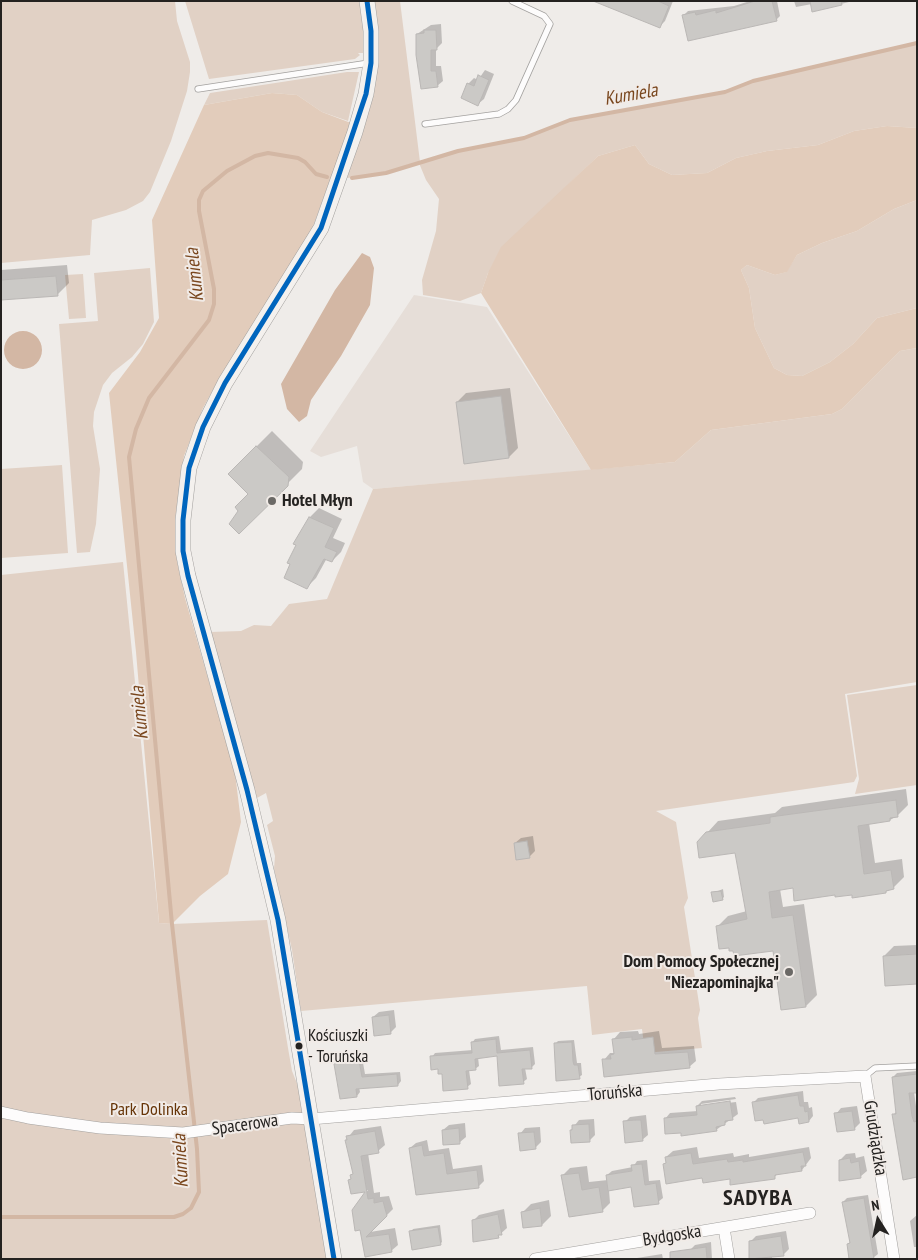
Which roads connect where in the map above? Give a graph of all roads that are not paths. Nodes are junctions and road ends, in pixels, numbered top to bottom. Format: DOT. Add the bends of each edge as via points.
graph roads {
  1 [pos="367,1"];
  2 [pos="512,1"];
  3 [pos="371,63"];
  4 [pos="198,88"];
  5 [pos="425,124"];
  6 [pos="917,1066"];
  7 [pos="865,1076"];
  8 [pos="1,1112"];
  9 [pos="311,1119"];
  10 [pos="810,1213"];
  11 [pos="724,1228"];
  12 [pos="334,1259"];
  13 [pos="535,1259"];
  14 [pos="729,1259"];
  15 [pos="894,1259"];
  1 -- 3 [label="street"];
  2 -- 5 [label="lane" via="544,16 550,24 516,100 499,114"];
  3 -- 4 [label="lane"];
  3 -- 9 [label="street" via="362,109 321,228 212,405 193,452 183,520 183,551 188,576 247,790 278,920"];
  6 -- 7 [label="lane, Toruńska" via="875,1068"];
  7 -- 9 [label="street, Toruńska" via="719,1084"];
  7 -- 15 [label="street, Grudziądzka"];
  8 -- 9 [label="street, Spacerowa" via="100,1128 183,1133 292,1118"];
  9 -- 12 [label="street"];
  10 -- 11 [label="street, Bydgoska"];
  11 -- 13 [label="street, Bydgoska"];
  11 -- 14 [label="street"];
}
